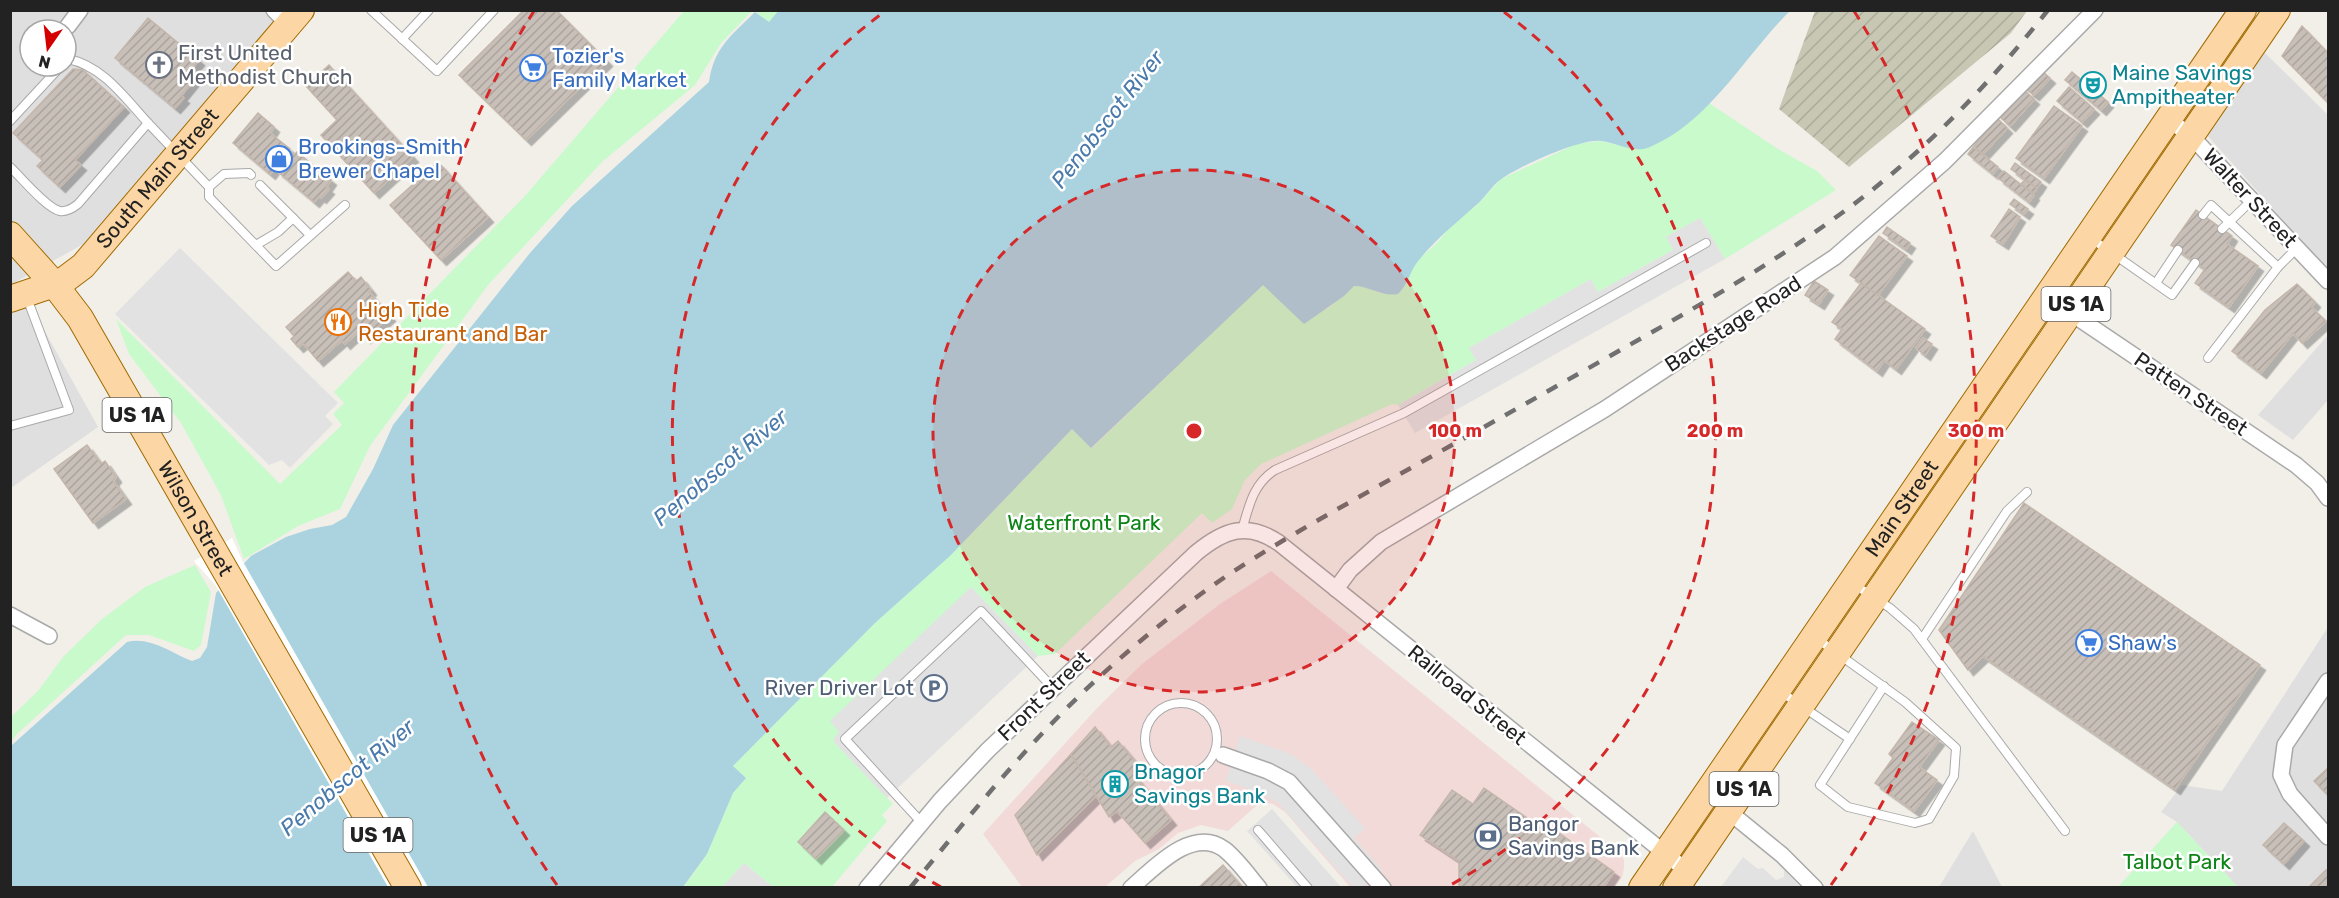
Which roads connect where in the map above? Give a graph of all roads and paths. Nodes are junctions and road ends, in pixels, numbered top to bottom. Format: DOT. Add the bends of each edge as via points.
graph roads {
  1 [pos="371,10"];
  2 [pos="429,10"];
  3 [pos="494,10"];
  4 [pos="2095,10"];
  5 [pos="2243,10"];
  6 [pos="2277,10"];
  7 [pos="288,15"];
  8 [pos="402,39"];
  9 [pos="78,61"];
  10 [pos="50,78"];
  11 [pos="2168,119"];
  12 [pos="10,121"];
  13 [pos="148,123"];
  14 [pos="2191,136"];
  15 [pos="178,154"];
  16 [pos="10,167"];
  17 [pos="251,175"];
  18 [pos="261,185"];
  19 [pos="209,187"];
  20 [pos="2252,200"];
  21 [pos="345,205"];
  22 [pos="2203,215"];
  23 [pos="293,218"];
  24 [pos="2230,221"];
  25 [pos="2222,229"];
  26 [pos="10,235"];
  27 [pos="310,235"];
  28 [pos="2088,237"];
  29 [pos="1706,243"];
  30 [pos="256,245"];
  31 [pos="2297,248"];
  32 [pos="2178,250"];
  33 [pos="2111,253"];
  34 [pos="2195,262"];
  35 [pos="2278,267"];
  36 [pos="2328,281"];
  37 [pos="2156,283"];
  38 [pos="54,284"];
  39 [pos="18,297"];
  40 [pos="2047,297"];
  41 [pos="2070,312"];
  42 [pos="2208,358"];
  43 [pos="10,426"];
  44 [pos="2027,492"];
  45 [pos="2328,498"];
  46 [pos="1242,530"];
  47 [pos="1851,582"];
  48 [pos="1336,590"];
  49 [pos="1875,598"];
  50 [pos="10,615"];
  51 [pos="49,636"];
  52 [pos="1814,636"];
  53 [pos="1922,639"];
  54 [pos="1837,652"];
  55 [pos="2328,681"];
  56 [pos="1884,686"];
  57 [pos="1053,688"];
  58 [pos="1777,690"];
  59 [pos="1801,706"];
  60 [pos="1850,739"];
  61 [pos="1219,754"];
  62 [pos="1728,811"];
  63 [pos="922,822"];
  64 [pos="1258,830"];
  65 [pos="2065,831"];
  66 [pos="2328,837"];
  67 [pos="1665,854"];
  68 [pos="1682,880"];
  69 [pos="408,888"];
  70 [pos="867,888"];
  71 [pos="1131,888"];
  72 [pos="1259,888"];
  73 [pos="1308,888"];
  74 [pos="1383,888"];
  75 [pos="1642,888"];
  76 [pos="1815,888"];
  1 -- 8 [label="lane"];
  2 -- 8 [label="lane"];
  3 -- 8 [label="lane" via="437,71"];
  4 -- 48 [label="street, Backstage Road" via="1945,161 1835,257 1605,409 1381,542 1350,570"];
  5 -- 11 [label="main road, Main Street / US 1A"];
  6 -- 14 [label="main road, Main Street / US 1A"];
  7 -- 15 [label="main road, South Main Street"];
  9 -- 13 [label="lane" via="107,79"];
  10 -- 12 [label="lane"];
  11 -- 14 [label="street, Walter Street"];
  11 -- 28 [label="main road, Main Street / US 1A"];
  13 -- 15 [label="lane"];
  13 -- 16 [label="lane" via="69,210 51,206"];
  14 -- 20 [label="street, Walter Street"];
  14 -- 33 [label="main road, Main Street / US 1A"];
  15 -- 19 [label="lane"];
  15 -- 38 [label="main road, South Main Street" via="83,266"];
  17 -- 19 [label="lane" via="224,174"];
  18 -- 23 [label="lane"];
  19 -- 30 [label="lane" via="209,197"];
  20 -- 24 [label="lane"];
  20 -- 31 [label="street, Walter Street"];
  21 -- 27 [label="lane"];
  22 -- 24 [label="lane" via="2211,205"];
  23 -- 27 [label="lane"];
  23 -- 30 [label="lane"];
  24 -- 25 [label="lane"];
  24 -- 35 [label="lane"];
  26 -- 38 [label="main road, Wilson Street / US 1A"];
  27 -- 30 [label="lane" via="276,266"];
  28 -- 33 [label="lane"];
  28 -- 40 [label="main road, Main Street / US 1A"];
  29 -- 46 [label="lane" via="1404,412 1275,470 1255,489"];
  31 -- 35 [label="lane"];
  31 -- 36 [label="street, Walter Street"];
  32 -- 37 [label="lane"];
  33 -- 37 [label="lane"];
  33 -- 41 [label="main road, Main Street / US 1A"];
  34 -- 37 [label="lane" via="2172,295"];
  35 -- 42 [label="lane"];
  38 -- 39 [label="main road, South Main Street"];
  38 -- 69 [label="main road, Wilson Street / US 1A" via="80,318"];
  39 -- 43 [label="lane" via="69,410"];
  40 -- 41 [label="street, Patten Street"];
  40 -- 47 [label="main road, Main Street / US 1A"];
  41 -- 45 [label="street, Patten Street" via="2296,465"];
  41 -- 49 [label="main road, Main Street / US 1A"];
  44 -- 53 [label="lane" via="2007,511"];
  46 -- 48 [label="street, Railroad Street" via="1272,539"];
  46 -- 57 [label="street, Front Street" via="1221,536 1196,553"];
  47 -- 49 [label="lane"];
  47 -- 52 [label="main road, Main Street / US 1A"];
  48 -- 67 [label="street, Railroad Street"];
  49 -- 53 [label="lane"];
  49 -- 54 [label="main road, Main Street / US 1A"];
  50 -- 51 [label="street"];
  52 -- 54 [label="lane"];
  52 -- 58 [label="main road, Main Street / US 1A"];
  53 -- 65 [label="lane"];
  54 -- 56 [label="lane"];
  54 -- 59 [label="main road, Main Street / US 1A"];
  55 -- 66 [label="street" via="2285,745 2282,775 2290,794"];
  56 -- 60 [label="lane"];
  56 -- 60 [label="lane" via="1956,748 1954,776 1929,819 1915,823 1848,807 1820,785"];
  57 -- 63 [label="street, Front Street" via="988,750"];
  57 -- 63 [label="lane" via="981,611 845,739"];
  58 -- 59 [label="lane"];
  58 -- 67 [label="main road, Main Street / US 1A"];
  59 -- 60 [label="lane"];
  59 -- 62 [label="main road, Main Street / US 1A"];
  61 -- 61 [label="lane" via="1214,725 1196,707 1177,704 1164,708 1147,726 1150,758 1172,774 1198,771"];
  61 -- 74 [label="street" via="1268,771 1295,787"];
  62 -- 68 [label="main road, Main Street / US 1A"];
  62 -- 76 [label="street"];
  63 -- 70 [label="street, Front Street"];
  64 -- 73 [label="lane"];
  67 -- 68 [label="street, Railroad Street"];
  67 -- 75 [label="main road, Main Street / US 1A"];
  71 -- 72 [label="street" via="1183,847 1205,842 1229,853"];
}
